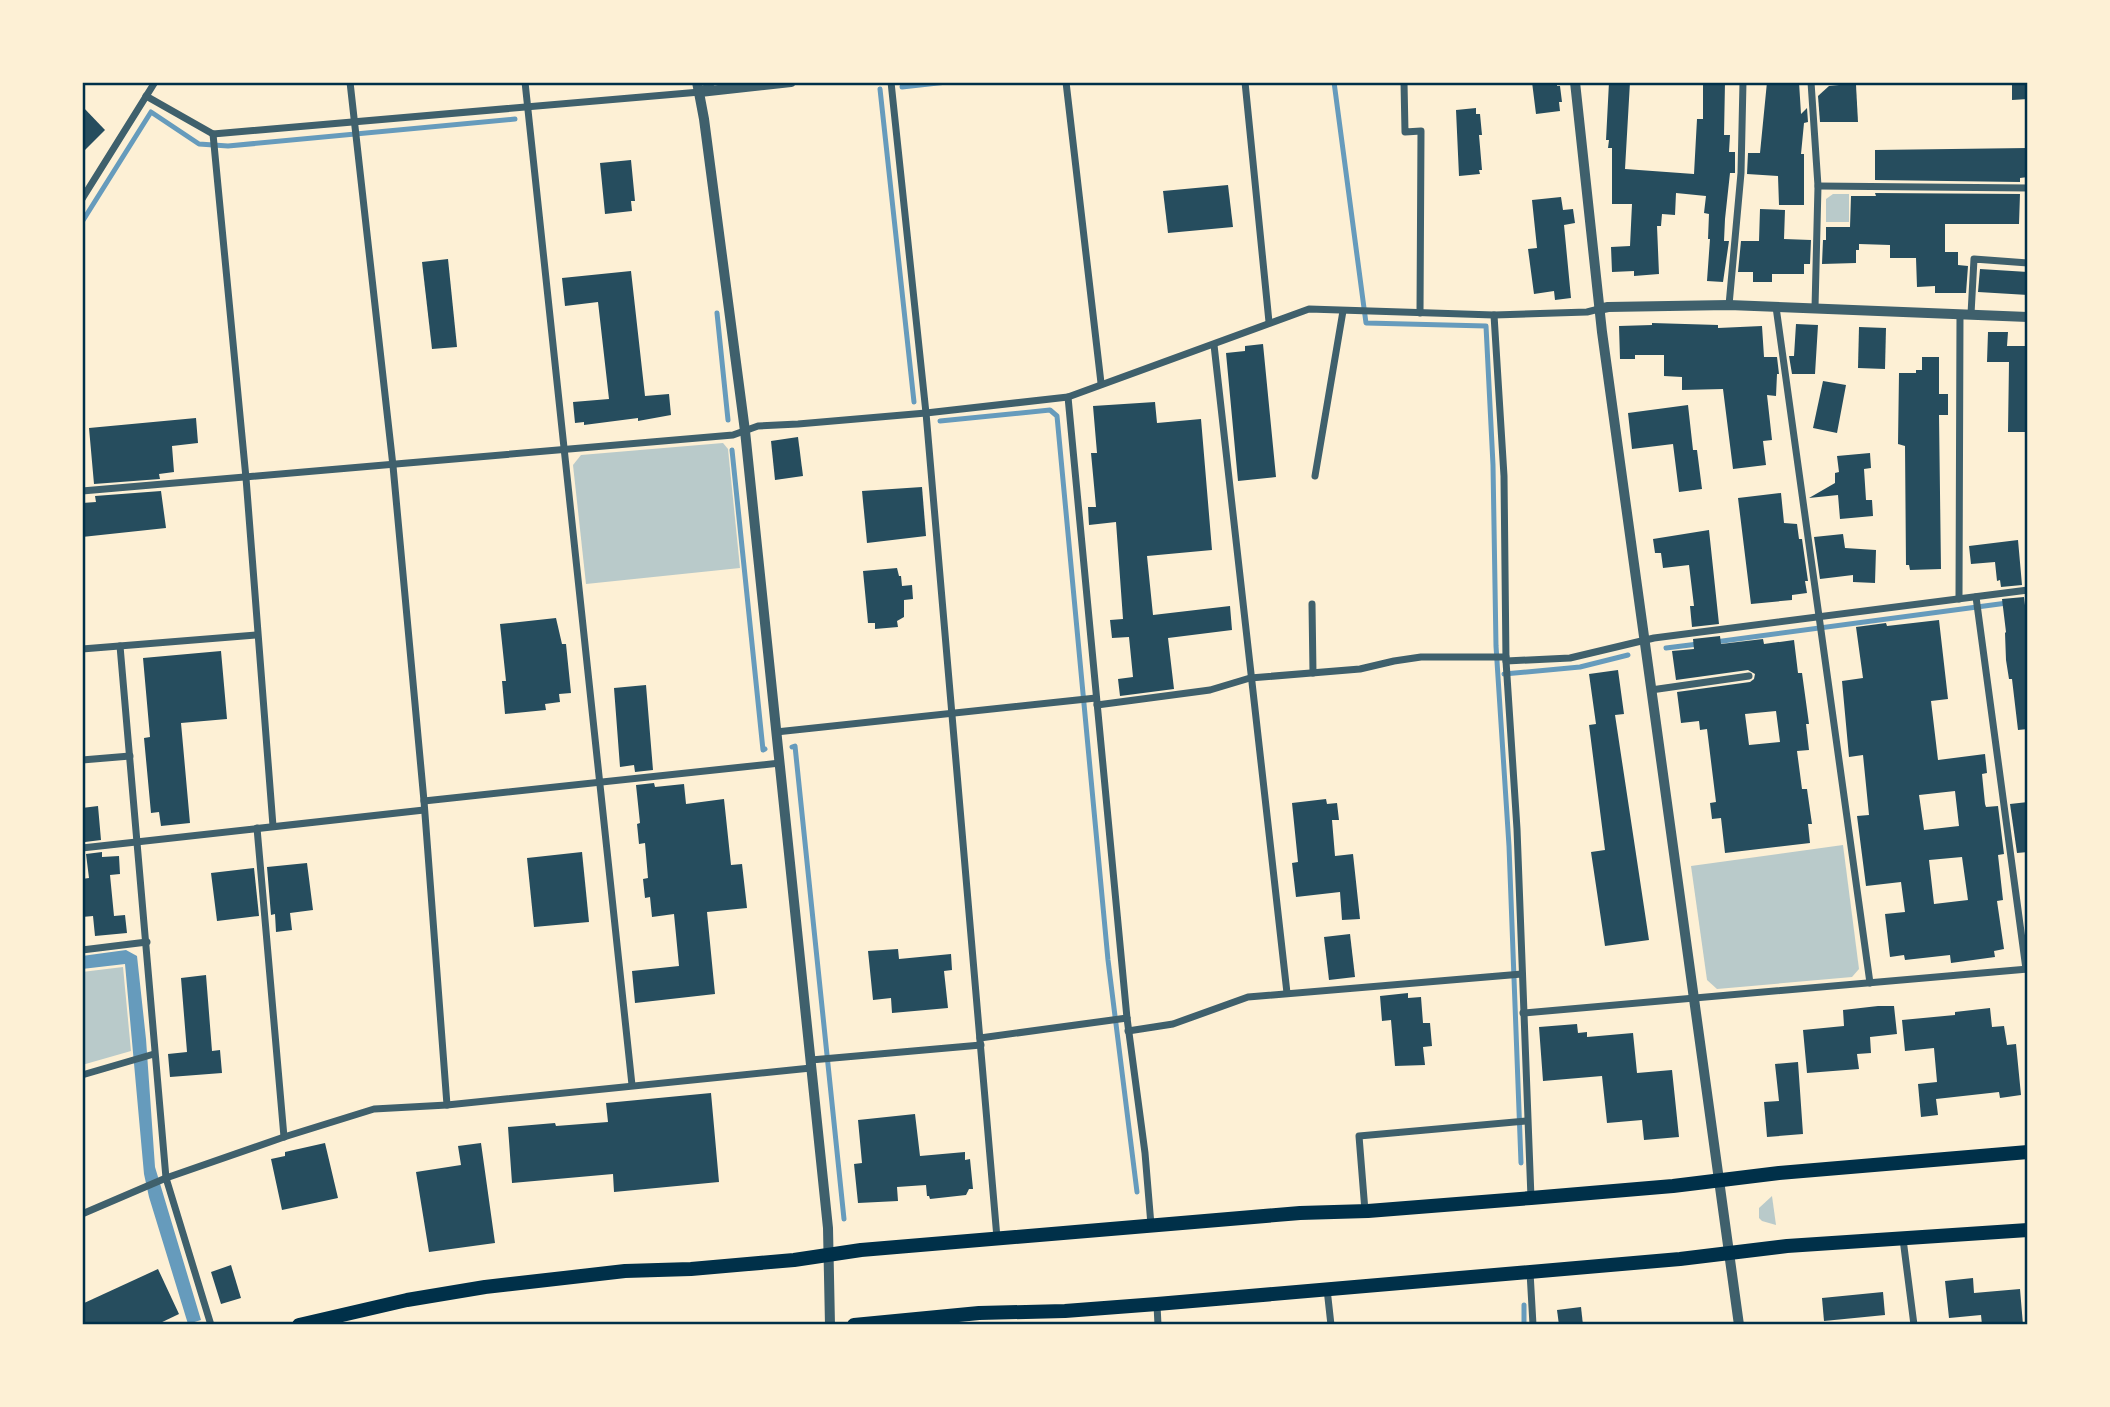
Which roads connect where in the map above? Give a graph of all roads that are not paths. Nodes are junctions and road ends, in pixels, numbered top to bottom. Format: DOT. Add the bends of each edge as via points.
graph roads {
  1 [pos="155,82"];
  2 [pos="350,82"];
  3 [pos="525,82"];
  4 [pos="713,82"];
  5 [pos="791,82"];
  6 [pos="891,82"];
  7 [pos="1066,82"];
  8 [pos="1245,82"];
  9 [pos="1404,82"];
  10 [pos="1575,82"];
  11 [pos="1743,82"];
  12 [pos="1811,82"];
  13 [pos="697,86"];
  14 [pos="146,96"];
  15 [pos="527,106"];
  16 [pos="356,129"];
  17 [pos="213,142"];
  18 [pos="1818,186"];
  19 [pos="2028,188"];
  20 [pos="82,199"];
  21 [pos="2028,263"];
  22 [pos="1728,305"];
  23 [pos="1776,307"];
  24 [pos="1815,308"];
  25 [pos="1599,309"];
  26 [pos="1343,311"];
  27 [pos="1420,313"];
  28 [pos="1966,314"];
  29 [pos="1494,315"];
  30 [pos="2028,317"];
  31 [pos="1269,322"];
  32 [pos="1214,345"];
  33 [pos="1101,383"];
  34 [pos="1068,397"];
  35 [pos="926,413"];
  36 [pos="745,430"];
  37 [pos="564,449"];
  38 [pos="393,466"];
  39 [pos="1315,476"];
  40 [pos="246,478"];
  41 [pos="82,491"];
  42 [pos="2028,590"];
  43 [pos="1959,599"];
  44 [pos="1312,604"];
  45 [pos="1977,604"];
  46 [pos="1818,617"];
  47 [pos="257,635"];
  48 [pos="1643,640"];
  49 [pos="120,646"];
  50 [pos="82,649"];
  51 [pos="1502,658"];
  52 [pos="1313,673"];
  53 [pos="1749,676"];
  54 [pos="1250,678"];
  55 [pos="1651,690"];
  56 [pos="1090,700"];
  57 [pos="953,712"];
  58 [pos="776,733"];
  59 [pos="131,756"];
  60 [pos="82,761"];
  61 [pos="780,764"];
  62 [pos="598,781"];
  63 [pos="424,801"];
  64 [pos="424,810"];
  65 [pos="273,826"];
  66 [pos="257,828"];
  67 [pos="138,842"];
  68 [pos="82,848"];
  69 [pos="147,942"];
  70 [pos="84,949"];
  71 [pos="2027,969"];
  72 [pos="1516,975"];
  73 [pos="1870,983"];
  74 [pos="1287,993"];
  75 [pos="1696,998"];
  76 [pos="1523,1013"];
  77 [pos="1127,1018"];
  78 [pos="1128,1031"];
  79 [pos="980,1042"];
  80 [pos="150,1055"];
  81 [pos="811,1064"];
  82 [pos="82,1075"];
  83 [pos="632,1086"];
  84 [pos="447,1105"];
  85 [pos="1521,1122"];
  86 [pos="284,1137"];
  87 [pos="2028,1152"];
  88 [pos="163,1179"];
  89 [pos="1720,1180"];
  90 [pos="1531,1198"];
  91 [pos="1364,1211"];
  92 [pos="82,1214"];
  93 [pos="1151,1225"];
  94 [pos="2028,1230"];
  95 [pos="998,1238"];
  96 [pos="1903,1238"];
  97 [pos="1730,1253"];
  98 [pos="828,1255"];
  99 [pos="1530,1272"];
  100 [pos="1327,1289"];
  101 [pos="1157,1304"];
  102 [pos="211,1325"];
  103 [pos="299,1325"];
  104 [pos="830,1325"];
  105 [pos="854,1325"];
  106 [pos="1158,1325"];
  107 [pos="1331,1325"];
  108 [pos="1533,1325"];
  109 [pos="1740,1325"];
  110 [pos="1914,1325"];
  1 -- 14 [label="street"];
  2 -- 16 [label="street"];
  3 -- 15 [label="street"];
  4 -- 13 [label="street"];
  5 -- 13 [label="street"];
  6 -- 35 [label="street"];
  7 -- 33 [label="street"];
  8 -- 31 [label="street"];
  9 -- 27 [label="street" via="1405,132 1420,131"];
  10 -- 25 [label="street"];
  11 -- 22 [label="street" via="1741,173"];
  12 -- 18 [label="street"];
  13 -- 15 [label="street"];
  13 -- 36 [label="street"];
  14 -- 17 [label="street"];
  14 -- 20 [label="street"];
  15 -- 16 [label="street"];
  15 -- 37 [label="street"];
  16 -- 17 [label="street"];
  16 -- 38 [label="street"];
  17 -- 40 [label="street"];
  18 -- 19 [label="street"];
  18 -- 24 [label="street"];
  21 -- 28 [label="street" via="1974,259"];
  22 -- 23 [label="street"];
  22 -- 25 [label="street"];
  23 -- 24 [label="street"];
  23 -- 46 [label="street"];
  24 -- 28 [label="street"];
  25 -- 29 [label="street"];
  25 -- 48 [label="street"];
  26 -- 27 [label="street"];
  26 -- 31 [label="street" via="1309,309"];
  26 -- 39 [label="street"];
  27 -- 29 [label="street"];
  28 -- 30 [label="street"];
  28 -- 43 [label="street"];
  29 -- 51 [label="street" via="1504,476"];
  31 -- 32 [label="street"];
  32 -- 33 [label="street"];
  32 -- 54 [label="street"];
  33 -- 34 [label="street"];
  34 -- 35 [label="street"];
  34 -- 56 [label="street"];
  35 -- 36 [label="street"];
  35 -- 57 [label="street"];
  36 -- 37 [label="street" via="733,435"];
  36 -- 58 [label="street"];
  37 -- 38 [label="street"];
  37 -- 62 [label="street"];
  38 -- 40 [label="street"];
  38 -- 63 [label="street"];
  40 -- 41 [label="street"];
  40 -- 47 [label="street"];
  42 -- 45 [label="street"];
  43 -- 45 [label="street"];
  43 -- 46 [label="street"];
  44 -- 52 [label="street"];
  45 -- 71 [label="street"];
  46 -- 48 [label="street"];
  46 -- 73 [label="street"];
  47 -- 49 [label="street"];
  47 -- 65 [label="street"];
  48 -- 51 [label="street" via="1570,658"];
  48 -- 55 [label="street"];
  49 -- 50 [label="street"];
  49 -- 59 [label="street"];
  51 -- 52 [label="street" via="1421,657"];
  51 -- 72 [label="street" via="1507,673 1517,829"];
  52 -- 54 [label="street"];
  53 -- 55 [label="street"];
  54 -- 56 [label="street" via="1210,690"];
  54 -- 74 [label="street"];
  55 -- 75 [label="street"];
  56 -- 57 [label="street"];
  56 -- 77 [label="street"];
  57 -- 58 [label="street"];
  57 -- 79 [label="street"];
  58 -- 61 [label="street"];
  59 -- 60 [label="street"];
  59 -- 67 [label="street"];
  61 -- 62 [label="street"];
  61 -- 81 [label="street"];
  62 -- 63 [label="street"];
  62 -- 83 [label="street"];
  63 -- 64 [label="street"];
  64 -- 65 [label="street"];
  64 -- 84 [label="street"];
  65 -- 66 [label="street"];
  66 -- 67 [label="street"];
  66 -- 86 [label="street"];
  67 -- 68 [label="street"];
  67 -- 69 [label="street"];
  69 -- 70 [label="street"];
  69 -- 80 [label="street"];
  71 -- 73 [label="street"];
  72 -- 74 [label="street"];
  72 -- 76 [label="street"];
  73 -- 75 [label="street"];
  74 -- 78 [label="street" via="1248,997 1173,1024"];
  75 -- 76 [label="street"];
  75 -- 89 [label="street"];
  76 -- 85 [label="street"];
  77 -- 78 [label="street"];
  77 -- 79 [label="street"];
  78 -- 93 [label="street"];
  79 -- 81 [label="street"];
  79 -- 95 [label="street"];
  80 -- 82 [label="street"];
  80 -- 88 [label="street"];
  81 -- 83 [label="street"];
  81 -- 98 [label="street"];
  83 -- 84 [label="street"];
  84 -- 86 [label="street" via="374,1110"];
  85 -- 90 [label="street"];
  85 -- 91 [label="street" via="1359,1136"];
  86 -- 88 [label="street"];
  87 -- 89 [label="highway"];
  88 -- 92 [label="street"];
  88 -- 102 [label="street"];
  89 -- 90 [label="highway"];
  89 -- 97 [label="street"];
  90 -- 91 [label="highway"];
  91 -- 93 [label="highway"];
  93 -- 95 [label="highway"];
  94 -- 96 [label="highway"];
  95 -- 98 [label="highway"];
  96 -- 97 [label="highway"];
  96 -- 110 [label="street"];
  97 -- 99 [label="highway"];
  97 -- 109 [label="street"];
  98 -- 103 [label="highway" via="485,1287"];
  98 -- 104 [label="street"];
  99 -- 100 [label="highway"];
  99 -- 108 [label="street"];
  100 -- 101 [label="highway"];
  100 -- 107 [label="street"];
  101 -- 105 [label="highway"];
  101 -- 106 [label="street"];
}
